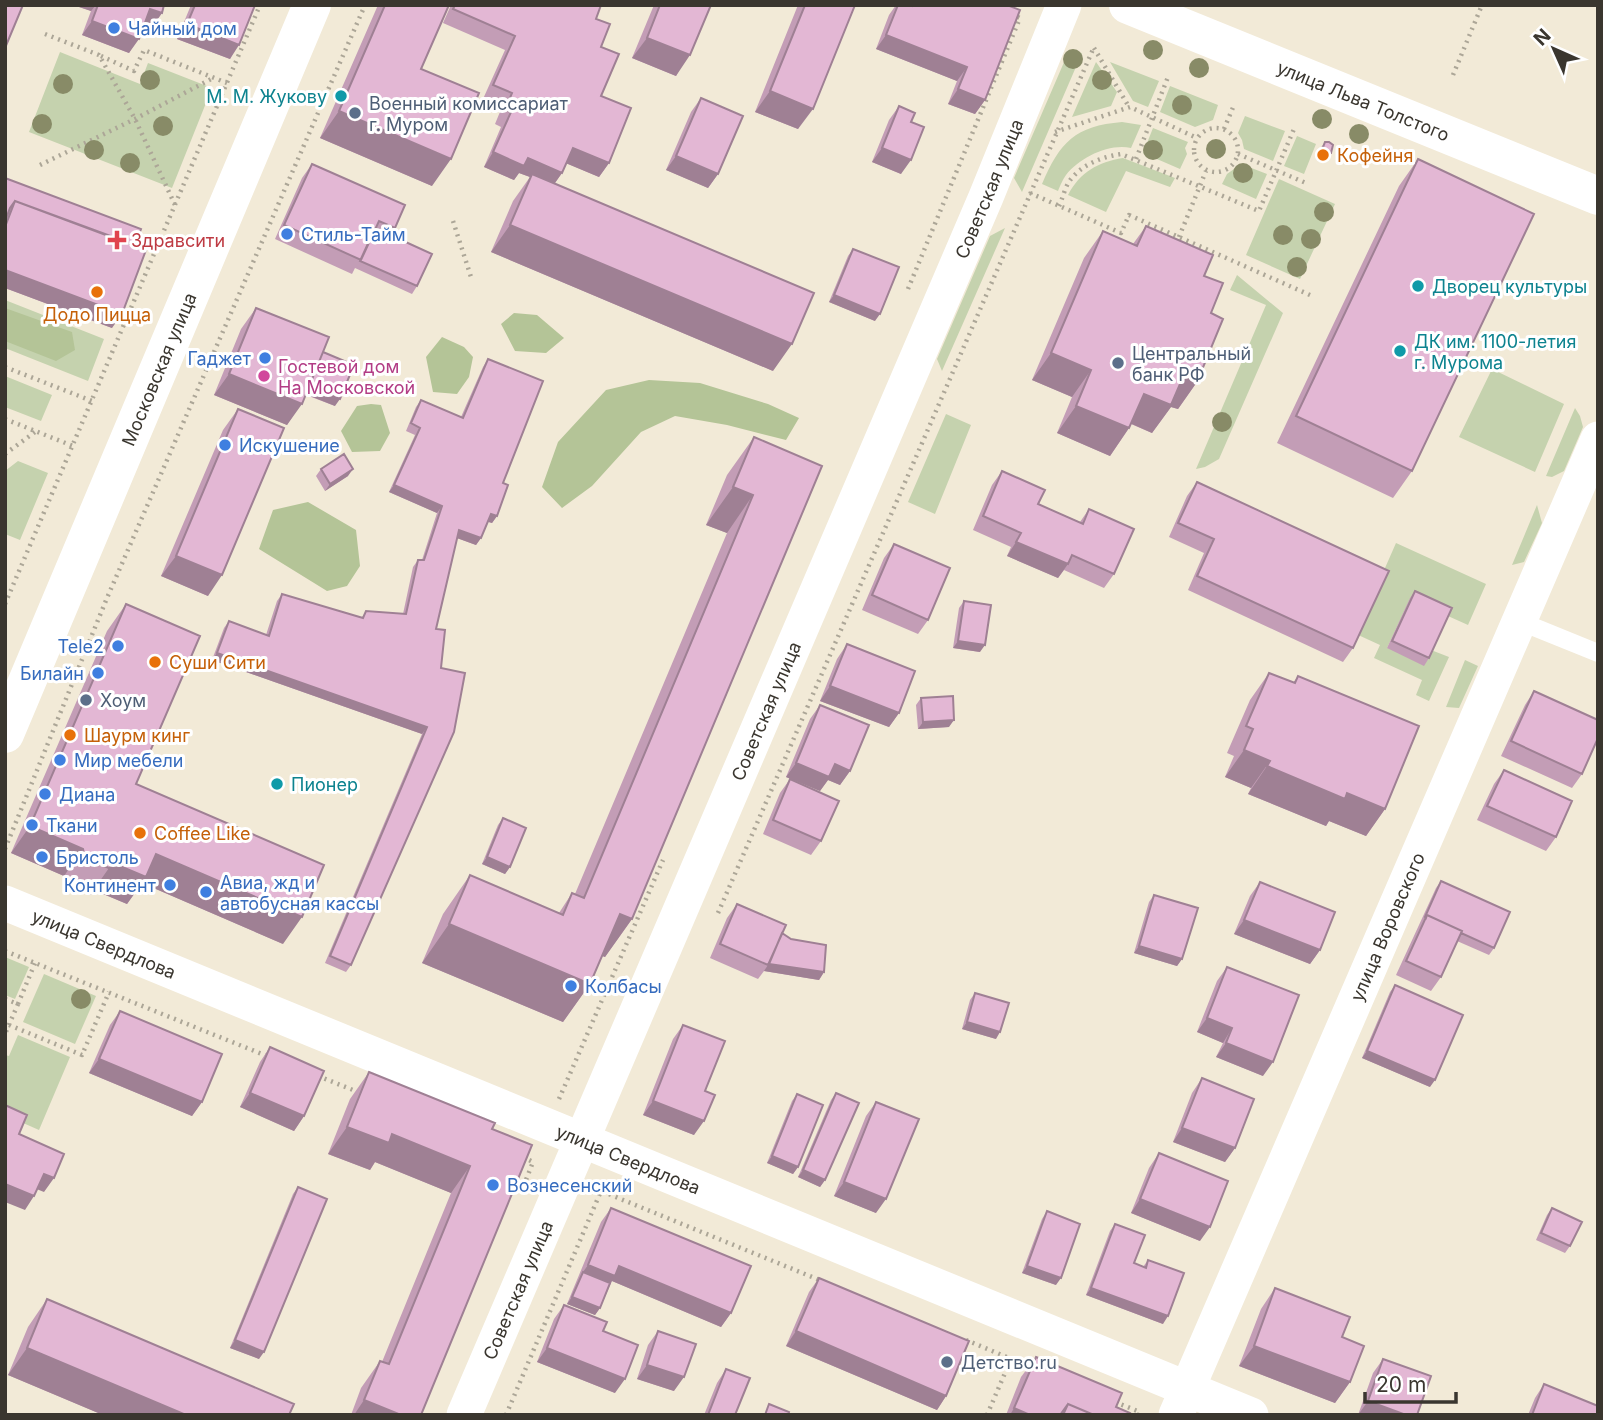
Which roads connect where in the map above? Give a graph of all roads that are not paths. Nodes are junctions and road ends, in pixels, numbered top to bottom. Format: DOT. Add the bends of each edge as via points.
graph roads {
  1 [pos="312,5"];
  2 [pos="1065,5"];
  3 [pos="1128,5"];
  4 [pos="1598,196"];
  5 [pos="1598,439"];
  6 [pos="1519,621"];
  7 [pos="1598,653"];
  8 [pos="5,734"];
  9 [pos="5,902"];
  10 [pos="582,1138"];
  11 [pos="1182,1402"];
  12 [pos="464,1415"];
  13 [pos="1251,1415"];
  1 -- 8 [label="street, Московская улица"];
  2 -- 10 [label="street, Советская улица"];
  3 -- 4 [label="street, улица Льва Толстого"];
  5 -- 6 [label="street, улица Воровского"];
  6 -- 7 [label="lane"];
  6 -- 11 [label="street, улица Воровского"];
  9 -- 10 [label="street, улица Свердлова"];
  10 -- 11 [label="street, улица Свердлова"];
  10 -- 12 [label="street, Советская улица"];
  11 -- 13 [label="street, улица Свердлова"];
}
